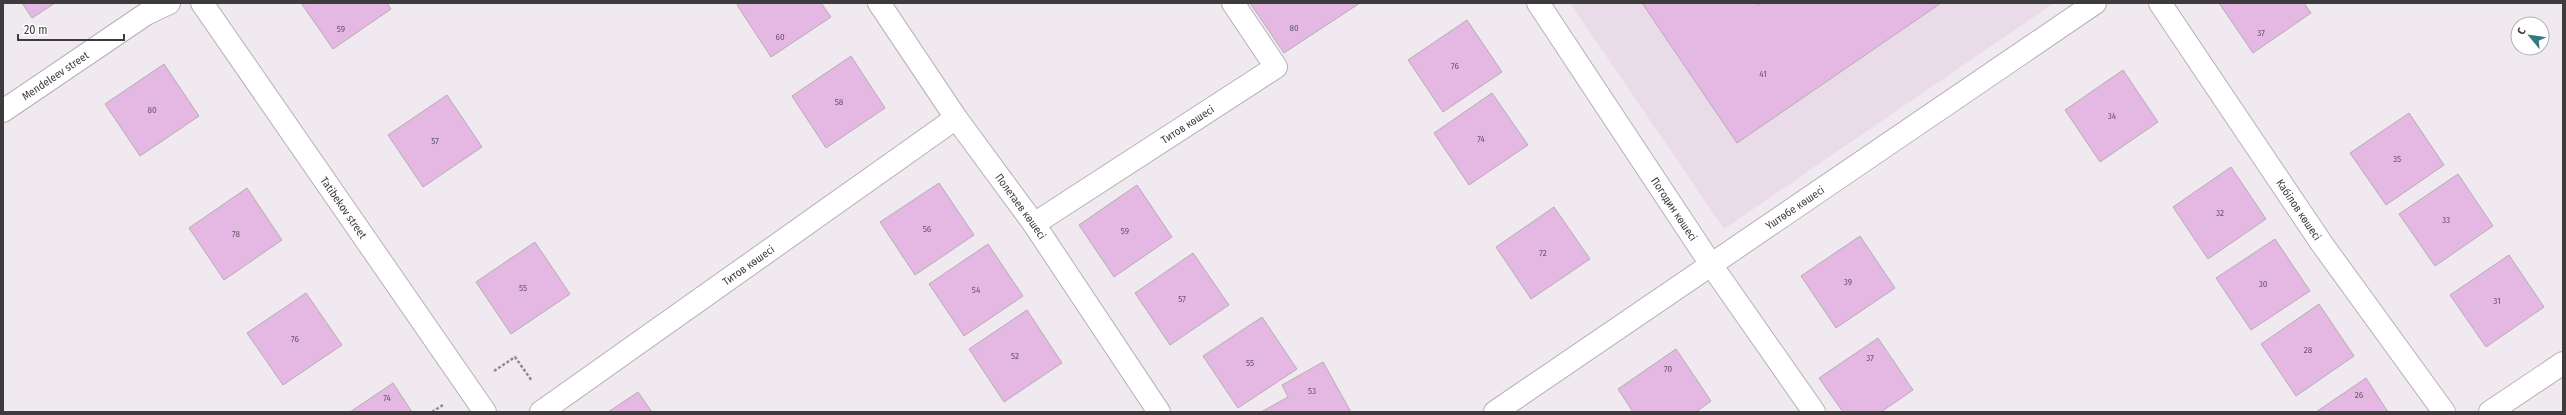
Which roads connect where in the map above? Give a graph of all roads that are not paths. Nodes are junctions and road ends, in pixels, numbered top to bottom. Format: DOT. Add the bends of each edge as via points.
graph roads {
  1 [pos="169,3"];
  2 [pos="202,3"];
  3 [pos="879,3"];
  4 [pos="1233,3"];
  5 [pos="1538,3"];
  6 [pos="2095,3"];
  7 [pos="2160,3"];
  8 [pos="3,111"];
  9 [pos="956,118"];
  10 [pos="1034,224"];
  11 [pos="1712,266"];
  12 [pos="2563,364"];
  13 [pos="485,412"];
  14 [pos="542,412"];
  15 [pos="1159,412"];
  16 [pos="1495,412"];
  17 [pos="1814,412"];
  18 [pos="2444,412"];
  19 [pos="2490,412"];
  1 -- 8 [label="street, Mendeleev street" via="146,14"];
  2 -- 13 [label="street, Tatibekov street"];
  3 -- 9 [label="street, Полетаев көшесі"];
  4 -- 10 [label="street, Титов көшесі" via="1276,67"];
  5 -- 11 [label="street, Погодин көшесі"];
  6 -- 11 [label="street, Үштөбе көшесі"];
  7 -- 18 [label="street, Кабілов көшесі" via="2322,244"];
  9 -- 10 [label="street, Полетаев көшесі"];
  9 -- 14 [label="street, Титов көшесі"];
  10 -- 15 [label="street, Полетаев көшесі"];
  11 -- 16 [label="street, Үштөбе көшесі"];
  11 -- 17 [label="street, Погодин көшесі"];
  12 -- 19 [label="street"];
}
